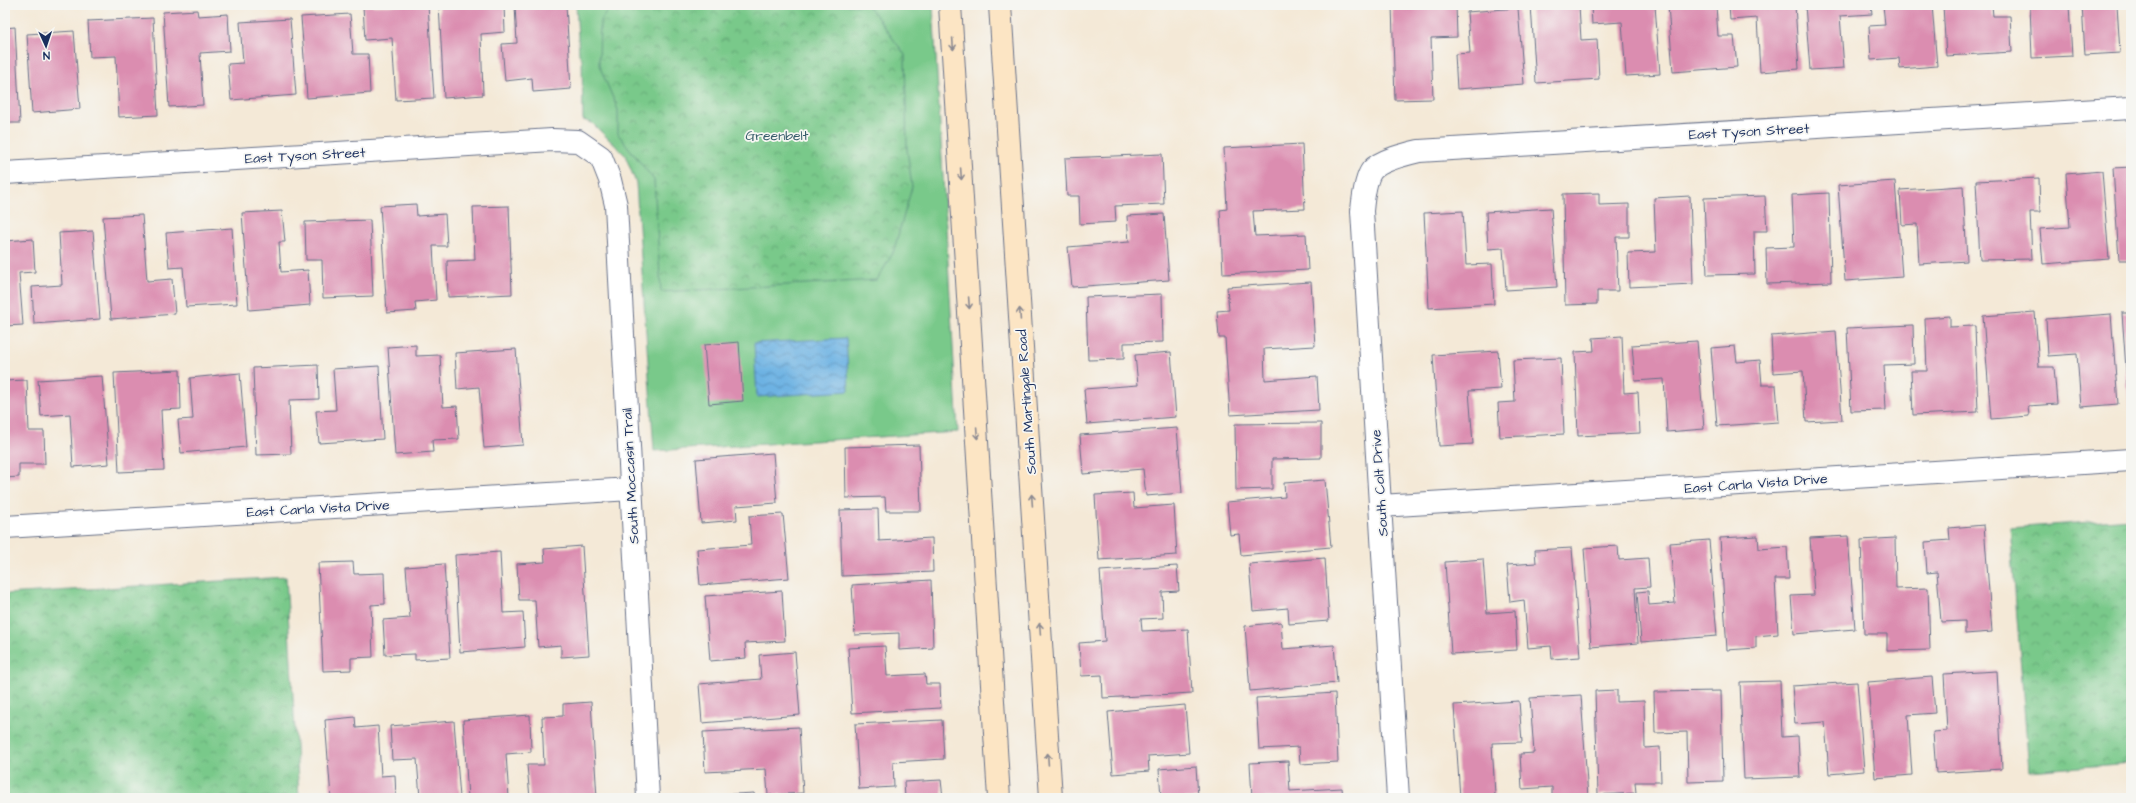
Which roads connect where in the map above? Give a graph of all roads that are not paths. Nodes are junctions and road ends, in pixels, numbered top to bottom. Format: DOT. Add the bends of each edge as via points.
graph roads {
  1 [pos="950,5"];
  2 [pos="1000,5"];
  3 [pos="2131,108"];
  4 [pos="601,157"];
  5 [pos="1372,170"];
  6 [pos="5,173"];
  7 [pos="2131,460"];
  8 [pos="631,489"];
  9 [pos="1380,506"];
  10 [pos="5,527"];
  11 [pos="648,798"];
  12 [pos="999,798"];
  13 [pos="1051,798"];
  14 [pos="1398,798"];
  1 -- 12 [label="street, one-way"];
  13 -- 2 [label="street, South Martingale Road, one-way"];
  3 -- 5 [label="street, East Tyson Street" via="1419,151 1392,159"];
  4 -- 6 [label="street, East Tyson Street" via="578,141 552,140"];
  4 -- 8 [label="street, South Moccasin Trail" via="616,205"];
  5 -- 9 [label="street, South Colt Drive" via="1365,190 1362,211"];
  7 -- 9 [label="street, East Carla Vista Drive"];
  8 -- 10 [label="street, East Carla Vista Drive"];
  8 -- 11 [label="street, South Moccasin Trail"];
  9 -- 14 [label="street, South Colt Drive"];
}
